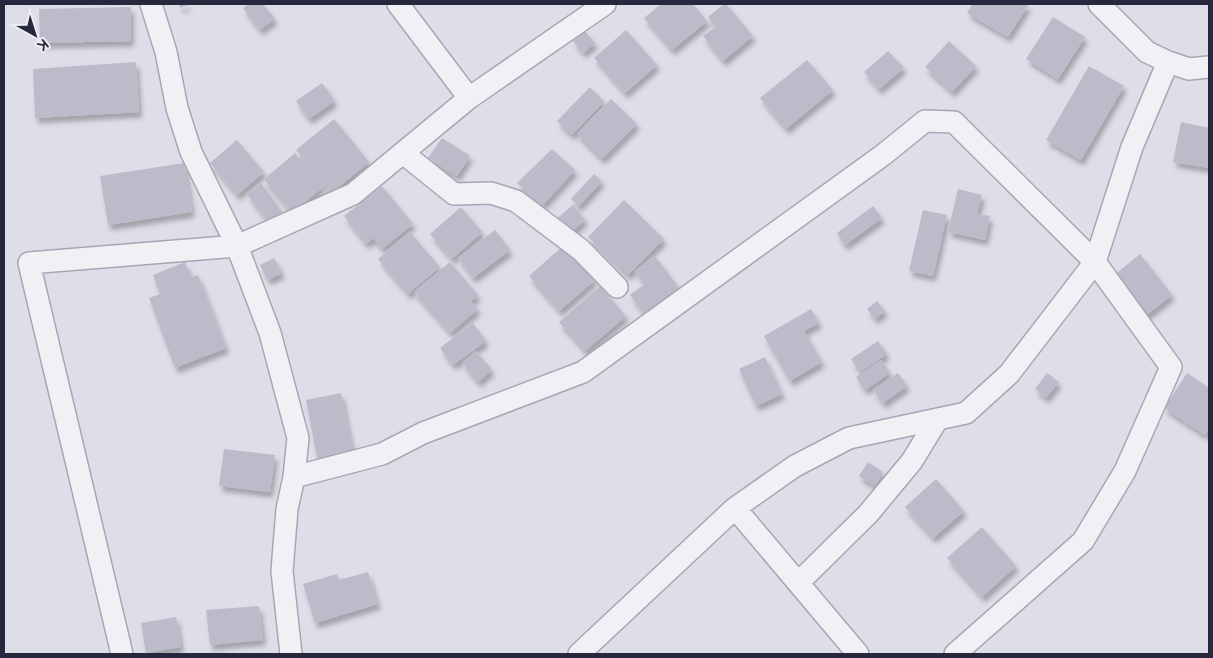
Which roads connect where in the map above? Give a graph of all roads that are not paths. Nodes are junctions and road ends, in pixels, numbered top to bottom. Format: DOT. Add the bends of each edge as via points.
graph roads {
  1 [pos="151,4"];
  2 [pos="398,4"];
  3 [pos="605,4"];
  4 [pos="1098,4"];
  5 [pos="1168,62"];
  6 [pos="1209,67"];
  7 [pos="470,98"];
  8 [pos="404,153"];
  9 [pos="237,246"];
  10 [pos="1095,262"];
  11 [pos="617,287"];
  12 [pos="937,420"];
  13 [pos="294,477"];
  14 [pos="735,508"];
  15 [pos="798,584"];
  16 [pos="122,654"];
  17 [pos="291,654"];
  18 [pos="578,654"];
  19 [pos="858,654"];
  20 [pos="955,654"];
  1 -- 9 [label="street" via="191,152"];
  2 -- 7 [label="street"];
  3 -- 7 [label="street"];
  4 -- 5 [label="street" via="1147,52"];
  5 -- 6 [label="street" via="1189,69"];
  5 -- 10 [label="street" via="1132,147"];
  7 -- 8 [label="street"];
  8 -- 9 [label="street" via="353,194"];
  8 -- 11 [label="street" via="454,194 491,193 516,201 582,250"];
  9 -- 13 [label="street" via="270,333 298,438"];
  9 -- 16 [label="street" via="28,263"];
  10 -- 12 [label="street" via="1009,374 966,413"];
  10 -- 13 [label="street" via="954,122 925,121 883,155 583,372 423,433 382,454"];
  10 -- 20 [label="street" via="1171,367 1125,471 1083,541"];
  12 -- 14 [label="street" via="849,438 795,466"];
  12 -- 15 [label="street" via="912,461 868,514"];
  13 -- 17 [label="street" via="287,509 282,571"];
  14 -- 15 [label="street"];
  14 -- 18 [label="street"];
  15 -- 19 [label="street"];
}
